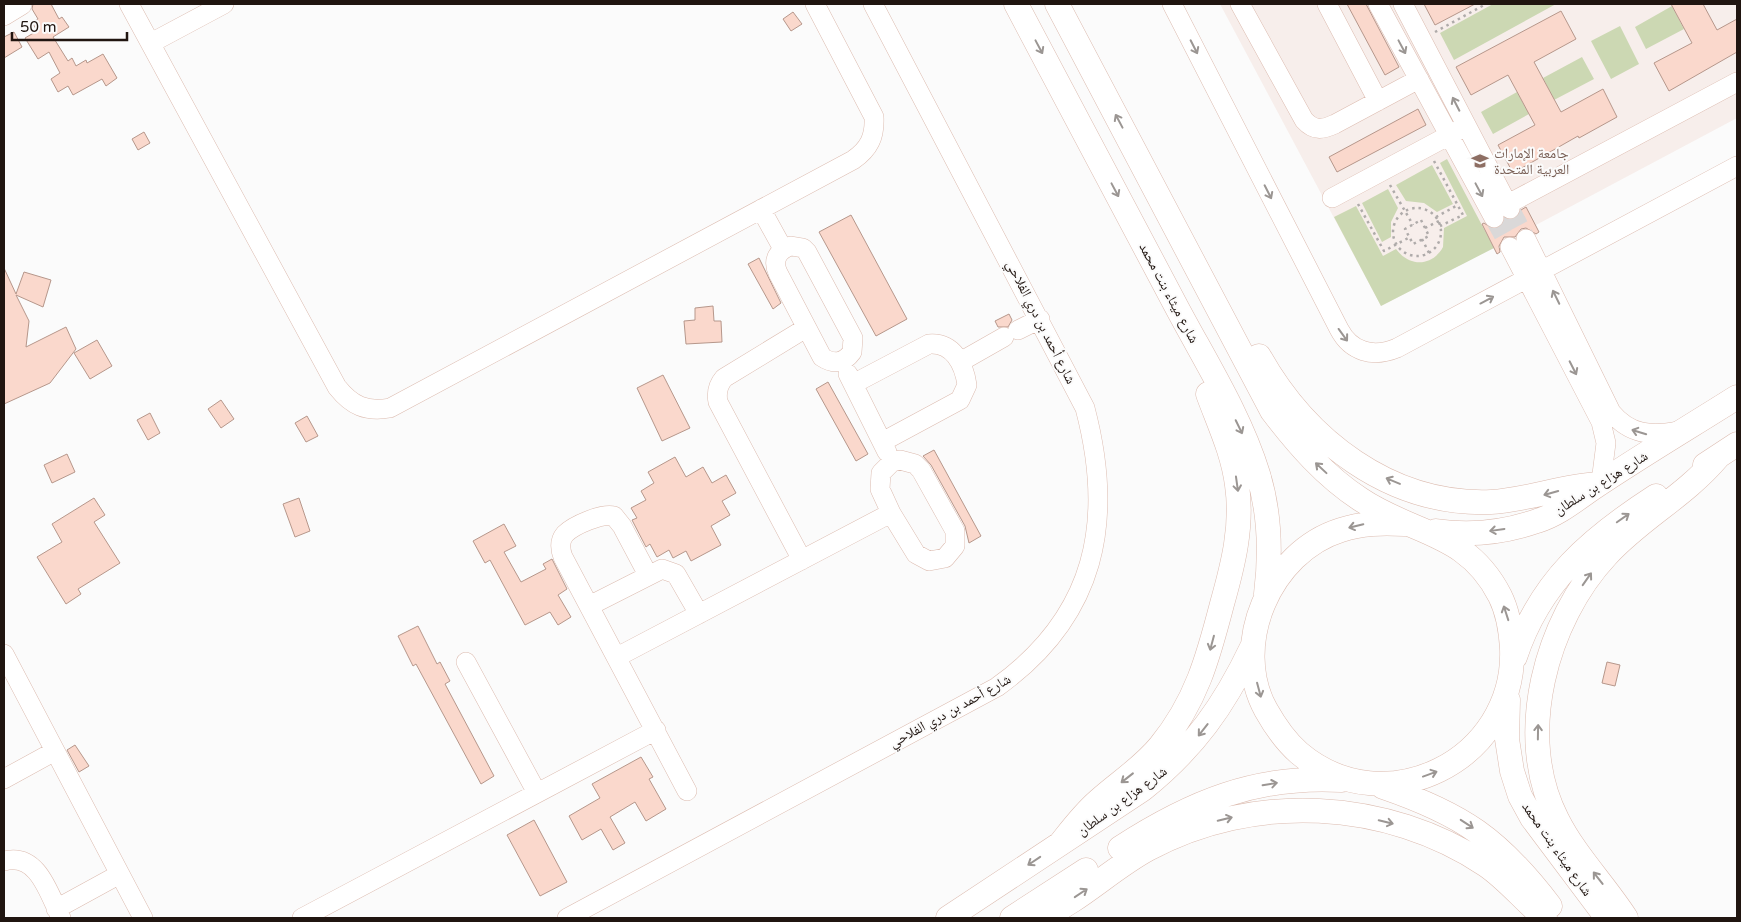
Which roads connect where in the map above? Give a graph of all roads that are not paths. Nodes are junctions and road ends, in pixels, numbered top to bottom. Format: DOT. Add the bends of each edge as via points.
graph roads {
  1 [pos="129,4"];
  2 [pos="224,4"];
  3 [pos="815,4"];
  4 [pos="873,4"];
  5 [pos="1016,4"];
  6 [pos="1057,4"];
  7 [pos="1172,4"];
  8 [pos="1240,4"];
  9 [pos="1327,4"];
  10 [pos="1378,4"];
  11 [pos="1403,4"];
  12 [pos="22,6"];
  13 [pos="4,16"];
  14 [pos="151,43"];
  15 [pos="1419,79"];
  16 [pos="1737,82"];
  17 [pos="1378,101"];
  18 [pos="1467,126"];
  19 [pos="1450,136"];
  20 [pos="1737,166"];
  21 [pos="1332,198"];
  22 [pos="760,209"];
  23 [pos="1494,218"];
  24 [pos="1179,234"];
  25 [pos="1518,243"];
  26 [pos="783,249"];
  27 [pos="1535,275"];
  28 [pos="1040,318"];
  29 [pos="806,328"];
  30 [pos="1193,337"];
  31 [pos="842,361"];
  32 [pos="960,362"];
  33 [pos="853,384"];
  34 [pos="1737,397"];
  35 [pos="1687,429"];
  36 [pos="882,442"];
  37 [pos="1737,444"];
  38 [pos="1718,457"];
  39 [pos="892,462"];
  40 [pos="1600,483"];
  41 [pos="891,513"];
  42 [pos="1413,526"];
  43 [pos="802,560"];
  44 [pos="648,575"];
  45 [pos="1266,597"];
  46 [pos="589,606"];
  47 [pos="699,614"];
  48 [pos="1253,643"];
  49 [pos="4,654"];
  50 [pos="617,657"];
  51 [pos="466,662"];
  52 [pos="1511,677"];
  53 [pos="656,730"];
  54 [pos="55,751"];
  55 [pos="4,779"];
  56 [pos="1364,782"];
  57 [pos="687,791"];
  58 [pos="537,793"];
  59 [pos="1060,844"];
  60 [pos="4,861"];
  61 [pos="120,874"];
  62 [pos="59,914"];
  63 [pos="143,918"];
  64 [pos="302,918"];
  65 [pos="567,918"];
  66 [pos="948,918"];
  67 [pos="1012,918"];
  68 [pos="1040,918"];
  69 [pos="1545,918"];
  70 [pos="1560,918"];
  71 [pos="1607,918"];
  72 [pos="1626,918"];
  1 -- 14 [label="street"];
  2 -- 14 [label="street"];
  3 -- 22 [label="street" via="870,105 874,117 871,142 853,160"];
  4 -- 28 [label="street, شارع أحمد بن دري الفلاحي"];
  5 -- 30 [label="main road, شارع ميثاء بنت محمد, one-way"];
  24 -- 6 [label="main road, one-way"];
  7 -- 27 [label="street, one-way" via="1339,329 1350,344 1368,353 1388,352"];
  8 -- 17 [label="street" via="1309,126 1323,129"];
  9 -- 17 [label="street"];
  10 -- 15 [label="street, one-way"];
  18 -- 11 [label="street, one-way"];
  12 -- 13 [label="street"];
  14 -- 22 [label="street" via="337,387 346,399 360,408 390,408"];
  15 -- 17 [label="street"];
  15 -- 19 [label="street"];
  16 -- 18 [label="street" via="1509,207"];
  18 -- 19 [label="street"];
  19 -- 21 [label="street"];
  19 -- 23 [label="street, one-way"];
  20 -- 27 [label="street"];
  22 -- 26 [label="street"];
  40 -- 24 [label="main road, one-way" via="1514,500 1464,501 1416,491 1360,466 1322,438 1285,396 1212,276"];
  42 -- 24 [label="main road, one-way" via="1367,504 1340,485 1286,430 1272,411"];
  25 -- 27 [label="street"];
  26 -- 29 [label="street" via="777,256 776,268"];
  26 -- 31 [label="street" via="797,246 807,252 853,338 852,352"];
  35 -- 27 [label="street, one-way" via="1648,434 1637,432 1618,420"];
  27 -- 40 [label="street, one-way" via="1605,432 1606,448"];
  28 -- 32 [label="street"];
  28 -- 65 [label="street, شارع أحمد بن دري الفلاحي" via="1085,408 1095,444 1099,481 1092,555 1072,607 1058,631 1040,652 998,687"];
  29 -- 31 [label="street" via="822,357 835,363"];
  29 -- 43 [label="street" via="724,378 717,389 718,402"];
  30 -- 45 [label="main road, شارع ميثاء بنت محمد, one-way" via="1240,428 1258,476 1268,532"];
  30 -- 59 [label="main road, one-way" via="1200,374 1232,459 1237,484 1238,535 1234,560 1206,666 1178,722 1137,770 1091,807"];
  31 -- 33 [label="street"];
  32 -- 33 [label="street" via="947,346 929,344"];
  32 -- 36 [label="street" via="967,385 960,400"];
  33 -- 36 [label="street"];
  34 -- 35 [label="main road, شارع هزاع بن سلطان"];
  35 -- 40 [label="main road, شارع هزاع بن سلطان"];
  36 -- 39 [label="street"];
  37 -- 38 [label="main road"];
  52 -- 38 [label="main road, one-way" via="1521,639 1534,613 1568,565 1622,518"];
  72 -- 38 [label="main road, one-way" via="1573,847 1548,798 1538,750 1544,680 1560,627 1592,573 1624,539 1692,486"];
  39 -- 41 [label="street" via="881,473 879,481"];
  39 -- 41 [label="street" via="908,460 921,470 955,531 955,546 945,558 922,559"];
  40 -- 42 [label="main road, شارع هزاع بن سلطان, one-way" via="1565,508 1539,521 1510,528 1452,533"];
  41 -- 43 [label="street"];
  42 -- 45 [label="main road, one-way" via="1371,523 1338,530 1308,546 1284,569"];
  52 -- 42 [label="main road, one-way" via="1511,631 1500,597 1481,567 1454,544"];
  43 -- 47 [label="street"];
  44 -- 46 [label="street"];
  44 -- 46 [label="street" via="614,516 601,515 570,530 562,539 561,552"];
  44 -- 47 [label="street" via="662,569 676,574"];
  45 -- 48 [label="main road"];
  46 -- 50 [label="street"];
  47 -- 50 [label="street"];
  48 -- 56 [label="main road, one-way" via="1255,674 1261,696 1278,730 1306,758 1325,770"];
  48 -- 59 [label="main road, شارع هزاع بن سلطان, one-way" via="1216,713 1182,754 1143,789"];
  49 -- 54 [label="street"];
  50 -- 53 [label="street"];
  51 -- 58 [label="street"];
  56 -- 52 [label="main road, one-way" via="1410,781 1444,769 1473,748 1495,720"];
  52 -- 71 [label="main road, شارع ميثاء بنت محمد" via="1507,739 1520,796 1532,818"];
  53 -- 57 [label="street"];
  53 -- 58 [label="street"];
  54 -- 55 [label="street"];
  54 -- 61 [label="street"];
  67 -- 56 [label="main road, one-way" via="1160,822 1204,802 1268,784 1326,779"];
  56 -- 70 [label="main road, one-way" via="1416,798 1467,823 1522,871"];
  58 -- 64 [label="street"];
  59 -- 66 [label="main road, شارع هزاع بن سلطان, one-way"];
  60 -- 62 [label="street" via="12,858 24,860 33,866"];
  61 -- 62 [label="street"];
  61 -- 63 [label="street"];
  68 -- 69 [label="main road, one-way" via="1146,849 1169,838 1218,820 1294,810 1370,818 1442,841 1465,852 1508,881"];
}
